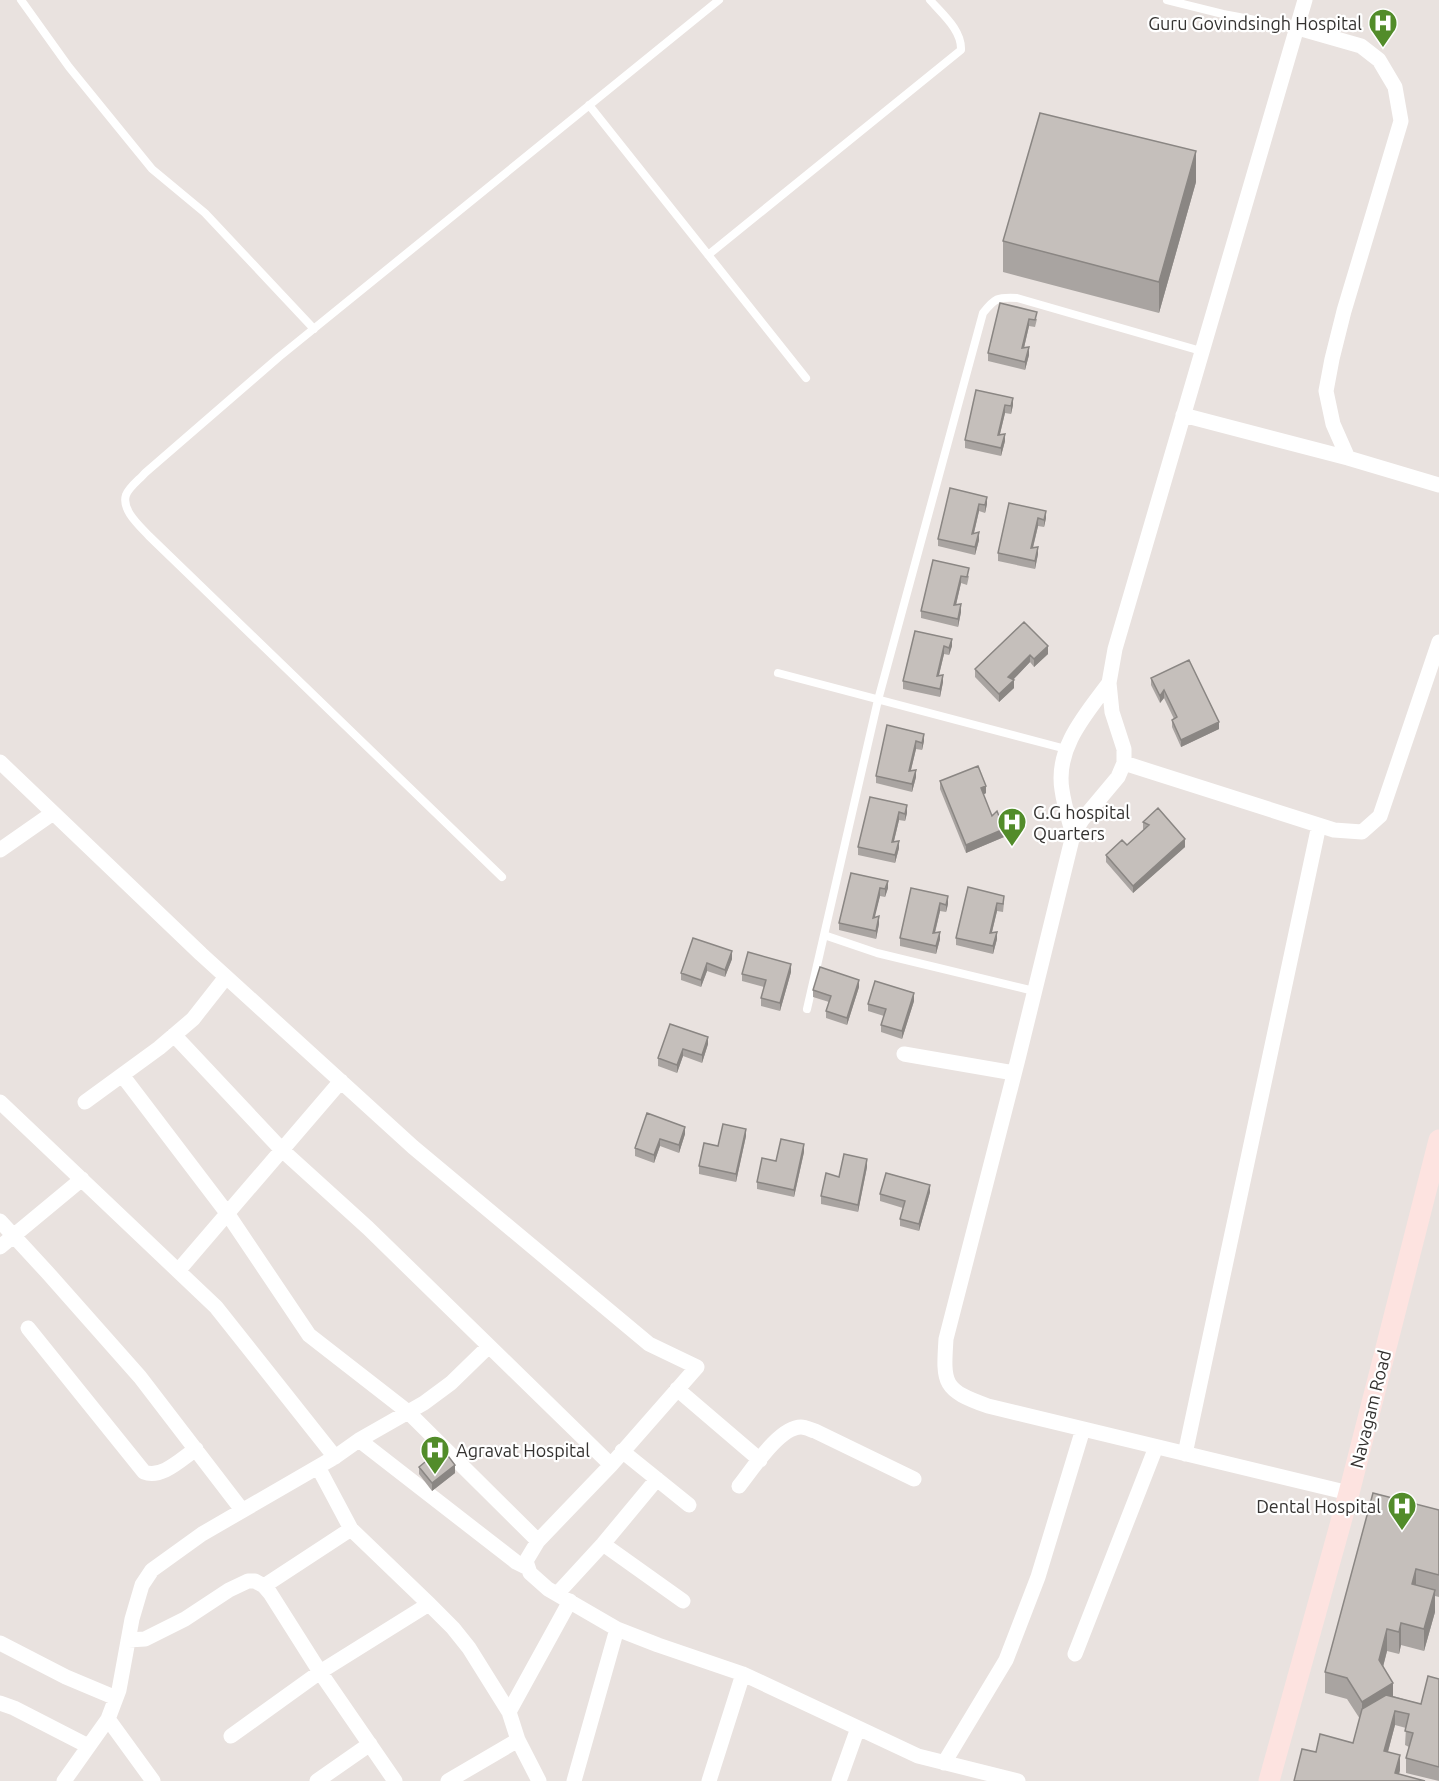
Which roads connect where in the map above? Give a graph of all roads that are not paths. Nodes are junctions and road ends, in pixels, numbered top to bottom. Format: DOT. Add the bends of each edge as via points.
graph roads {
  1 [pos="21,0"];
  2 [pos="719,0"];
  3 [pos="930,0"];
  4 [pos="1167,0"];
  5 [pos="1305,0"];
  6 [pos="1298,28"];
  7 [pos="589,105"];
  8 [pos="708,255"];
  9 [pos="314,329"];
  10 [pos="1201,351"];
  11 [pos="806,378"];
  12 [pos="1183,415"];
  13 [pos="1348,458"];
  14 [pos="1439,485"];
  15 [pos="1439,642"];
  16 [pos="778,673"];
  17 [pos="1109,683"];
  18 [pos="878,700"];
  19 [pos="1066,749"];
  20 [pos="0,762"];
  21 [pos="1124,764"];
  22 [pos="53,813"];
  23 [pos="1319,825"];
  24 [pos="1073,835"];
  25 [pos="0,850"];
  26 [pos="502,877"];
  27 [pos="824,935"];
  28 [pos="226,977"];
  29 [pos="1034,991"];
  30 [pos="807,1009"];
  31 [pos="174,1035"];
  32 [pos="904,1054"];
  33 [pos="1014,1073"];
  34 [pos="122,1075"];
  35 [pos="341,1082"];
  36 [pos="0,1102"];
  37 [pos="85,1102"];
  38 [pos="1439,1140"];
  39 [pos="282,1150"];
  40 [pos="81,1179"];
  41 [pos="227,1213"];
  42 [pos="0,1221"];
  43 [pos="14,1237"];
  44 [pos="0,1247"];
  45 [pos="178,1271"];
  46 [pos="28,1328"];
  47 [pos="489,1346"];
  48 [pos="677,1389"];
  49 [pos="408,1412"];
  50 [pos="1083,1429"];
  51 [pos="359,1440"];
  52 [pos="1156,1447"];
  53 [pos="196,1449"];
  54 [pos="622,1452"];
  55 [pos="1185,1454"];
  56 [pos="335,1457"];
  57 [pos="760,1460"];
  58 [pos="610,1465"];
  59 [pos="318,1467"];
  60 [pos="657,1479"];
  61 [pos="914,1479"];
  62 [pos="739,1486"];
  63 [pos="1349,1493"];
  64 [pos="689,1505"];
  65 [pos="242,1510"];
  66 [pos="351,1529"];
  67 [pos="538,1540"];
  68 [pos="603,1544"];
  69 [pos="528,1568"];
  70 [pos="264,1586"];
  71 [pos="564,1597"];
  72 [pos="683,1601"];
  73 [pos="429,1604"];
  74 [pos="617,1629"];
  75 [pos="128,1640"];
  76 [pos="0,1643"];
  77 [pos="1075,1654"];
  78 [pos="320,1672"];
  79 [pos="743,1674"];
  80 [pos="116,1698"];
  81 [pos="0,1703"];
  82 [pos="509,1712"];
  83 [pos="108,1719"];
  84 [pos="858,1728"];
  85 [pos="231,1736"];
  86 [pos="518,1740"];
  87 [pos="370,1744"];
  88 [pos="88,1746"];
  89 [pos="944,1762"];
  90 [pos="64,1781"];
  91 [pos="153,1781"];
  92 [pos="317,1781"];
  93 [pos="395,1781"];
  94 [pos="448,1781"];
  95 [pos="540,1781"];
  96 [pos="574,1781"];
  97 [pos="710,1781"];
  98 [pos="839,1781"];
  99 [pos="1018,1781"];
  100 [pos="1269,1781"];
  1 -- 9 [label="lane" via="69,67 152,169 205,213"];
  2 -- 7 [label="lane"];
  3 -- 8 [label="lane" via="954,28 961,50"];
  4 -- 6 [label="lane"];
  5 -- 6 [label="street"];
  6 -- 10 [label="street"];
  6 -- 13 [label="street" via="1361,46 1379,60 1395,87 1401,121 1344,311 1326,392 1333,424"];
  7 -- 8 [label="lane"];
  7 -- 9 [label="lane"];
  8 -- 11 [label="lane"];
  9 -- 26 [label="lane" via="145,472 126,494 126,504 149,536"];
  10 -- 12 [label="street"];
  10 -- 18 [label="lane" via="1017,298 994,300 977,329"];
  12 -- 13 [label="street"];
  12 -- 17 [label="street" via="1115,649"];
  13 -- 14 [label="street"];
  15 -- 23 [label="street" via="1380,816 1362,832"];
  16 -- 18 [label="lane"];
  17 -- 19 [label="street"];
  17 -- 21 [label="street"];
  18 -- 19 [label="lane"];
  18 -- 27 [label="lane"];
  19 -- 24 [label="street" via="1061,788"];
  20 -- 22 [label="street"];
  21 -- 23 [label="street"];
  21 -- 24 [label="street"];
  22 -- 25 [label="street"];
  22 -- 28 [label="street"];
  23 -- 55 [label="street"];
  24 -- 29 [label="street"];
  27 -- 29 [label="lane"];
  27 -- 30 [label="lane"];
  28 -- 31 [label="street"];
  28 -- 35 [label="street"];
  29 -- 33 [label="street"];
  31 -- 34 [label="street"];
  31 -- 39 [label="street"];
  32 -- 33 [label="street"];
  33 -- 50 [label="street" via="946,1339 946,1379 953,1390 987,1406"];
  34 -- 37 [label="street"];
  34 -- 41 [label="street"];
  35 -- 39 [label="street"];
  35 -- 48 [label="street" via="412,1147 649,1344 697,1367"];
  36 -- 40 [label="street"];
  38 -- 63 [label="street, Navagam Road"];
  39 -- 41 [label="street"];
  39 -- 47 [label="street"];
  40 -- 43 [label="street"];
  40 -- 45 [label="street"];
  41 -- 45 [label="street"];
  41 -- 49 [label="street" via="309,1335"];
  42 -- 43 [label="street"];
  43 -- 44 [label="street"];
  43 -- 53 [label="street" via="140,1377"];
  45 -- 56 [label="street" via="216,1307"];
  46 -- 53 [label="street" via="144,1472 150,1475 165,1470"];
  47 -- 49 [label="street" via="451,1383"];
  47 -- 58 [label="street"];
  48 -- 54 [label="street"];
  48 -- 57 [label="street"];
  49 -- 51 [label="street"];
  49 -- 67 [label="street"];
  50 -- 52 [label="street"];
  50 -- 89 [label="street" via="1038,1577 1006,1660"];
  51 -- 56 [label="street"];
  51 -- 69 [label="street"];
  52 -- 55 [label="street"];
  52 -- 77 [label="street"];
  53 -- 65 [label="street"];
  54 -- 58 [label="street"];
  54 -- 60 [label="street"];
  55 -- 63 [label="street"];
  56 -- 59 [label="street"];
  57 -- 61 [label="street" via="776,1441 794,1428 803,1427"];
  57 -- 62 [label="street"];
  58 -- 67 [label="street"];
  59 -- 65 [label="street"];
  59 -- 66 [label="street"];
  60 -- 64 [label="street"];
  60 -- 68 [label="street"];
  63 -- 100 [label="street, Navagam Road"];
  65 -- 75 [label="street" via="152,1570 142,1585"];
  66 -- 70 [label="street"];
  66 -- 73 [label="street"];
  67 -- 69 [label="street" via="526,1561"];
  68 -- 71 [label="street"];
  68 -- 72 [label="street"];
  69 -- 71 [label="street" via="536,1579"];
  70 -- 75 [label="street" via="248,1581 145,1639"];
  70 -- 78 [label="street"];
  71 -- 74 [label="street"];
  71 -- 82 [label="street"];
  73 -- 78 [label="street"];
  73 -- 82 [label="street" via="469,1648"];
  74 -- 79 [label="street"];
  74 -- 96 [label="street"];
  75 -- 80 [label="street"];
  76 -- 80 [label="street"];
  78 -- 85 [label="street"];
  78 -- 87 [label="street"];
  79 -- 84 [label="street"];
  79 -- 97 [label="street"];
  80 -- 83 [label="street"];
  81 -- 88 [label="street"];
  82 -- 86 [label="street"];
  83 -- 88 [label="street"];
  83 -- 91 [label="street"];
  84 -- 89 [label="street" via="918,1756"];
  84 -- 98 [label="street"];
  86 -- 94 [label="street"];
  86 -- 95 [label="street"];
  87 -- 92 [label="street"];
  87 -- 93 [label="street"];
  88 -- 90 [label="street"];
  89 -- 99 [label="street"];
}
